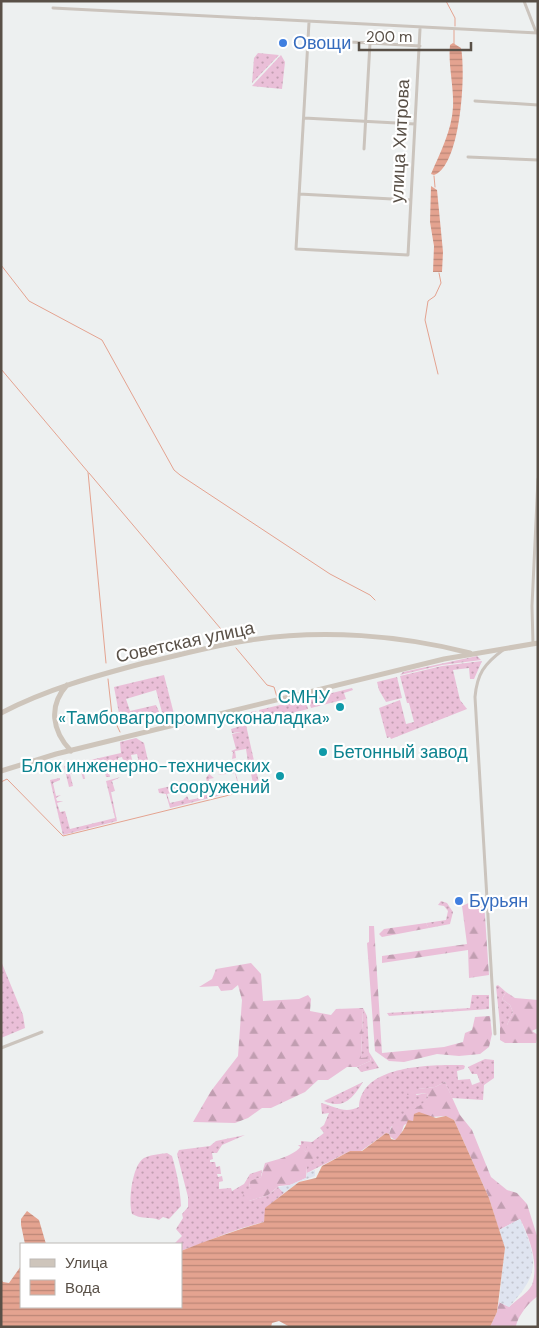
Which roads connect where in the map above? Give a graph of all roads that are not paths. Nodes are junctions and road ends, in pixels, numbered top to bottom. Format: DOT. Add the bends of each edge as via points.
graph roads {
  1 [pos="524,1"];
  2 [pos="53,8"];
  3 [pos="309,22"];
  4 [pos="420,29"];
  5 [pos="537,33"];
  6 [pos="308,40"];
  7 [pos="370,43"];
  8 [pos="420,46"];
  9 [pos="475,101"];
  10 [pos="538,105"];
  11 [pos="304,118"];
  12 [pos="365,122"];
  13 [pos="415,124"];
  14 [pos="364,149"];
  15 [pos="468,157"];
  16 [pos="538,160"];
  17 [pos="300,194"];
  18 [pos="411,200"];
  19 [pos="538,480"];
  20 [pos="536,644"];
  21 [pos="503,650"];
  22 [pos="470,654"];
  23 [pos="67,685"];
  24 [pos="1,713"];
  25 [pos="71,751"];
  26 [pos="1,771"];
  27 [pos="42,1032"];
  28 [pos="495,1034"];
  29 [pos="1,1048"];
  1 -- 5 [label="street"];
  2 -- 3 [label="street"];
  3 -- 4 [label="street"];
  3 -- 6 [label="street"];
  4 -- 5 [label="street"];
  4 -- 8 [label="street, улица Хитрова"];
  6 -- 7 [label="street"];
  6 -- 11 [label="street"];
  7 -- 8 [label="street"];
  7 -- 12 [label="street"];
  8 -- 13 [label="street, улица Хитрова"];
  9 -- 10 [label="street"];
  11 -- 12 [label="street"];
  11 -- 17 [label="street"];
  12 -- 13 [label="street"];
  12 -- 14 [label="street"];
  13 -- 18 [label="street, улица Хитрова"];
  15 -- 16 [label="street"];
  17 -- 18 [label="street"];
  17 -- 18 [label="street, улица Хитрова" via="296,249 408,255"];
  19 -- 20 [label="street" via="532,606"];
  20 -- 21 [label="main road"];
  21 -- 22 [label="main road"];
  21 -- 28 [label="street" via="480,671 475,697"];
  22 -- 23 [label="main road, Советская улица" via="359,636 297,636 221,645"];
  22 -- 25 [label="main road"];
  23 -- 24 [label="main road, Советская улица"];
  23 -- 25 [label="main road" via="59,694 54,708 59,736"];
  25 -- 26 [label="main road"];
  27 -- 29 [label="street"];
}
